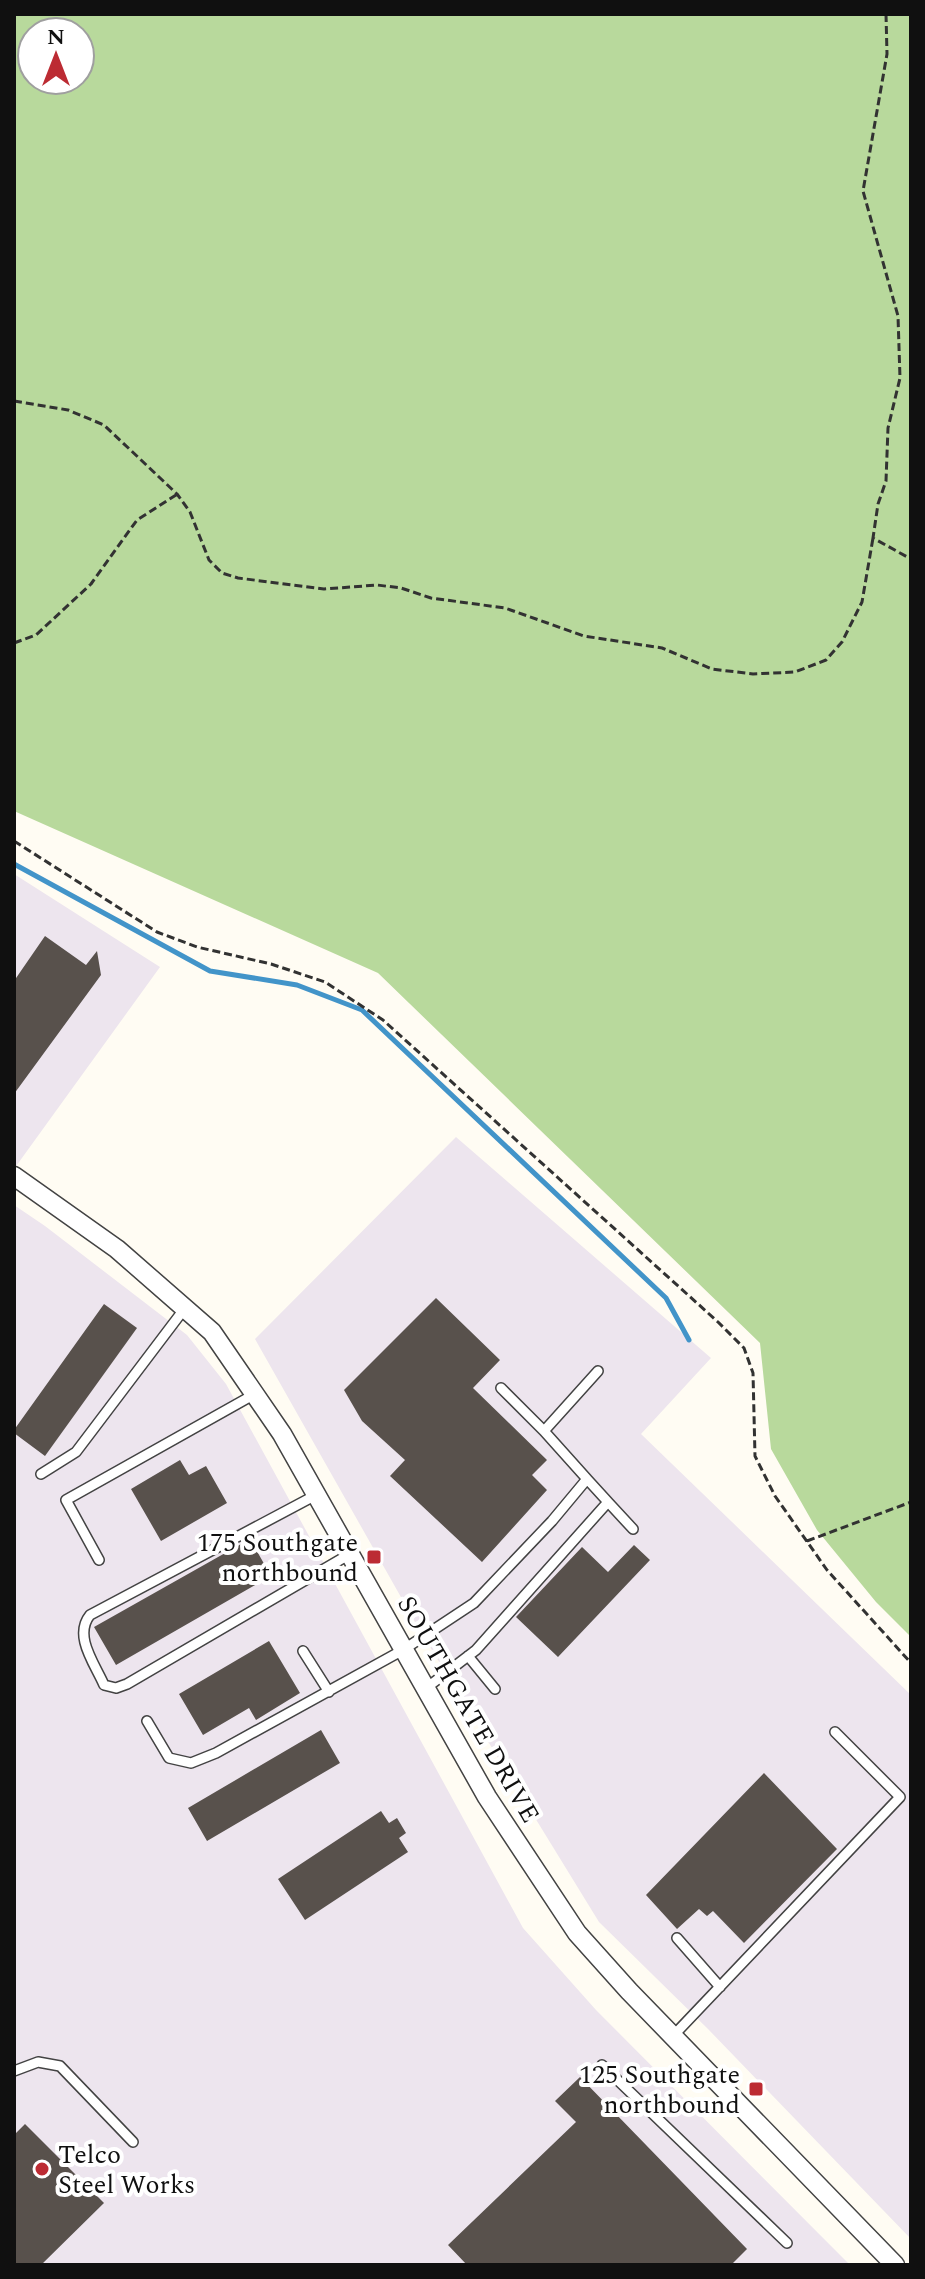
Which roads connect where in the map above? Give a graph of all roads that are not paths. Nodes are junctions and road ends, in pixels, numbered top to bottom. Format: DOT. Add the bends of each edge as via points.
graph roads {
  1 [pos="14,1176"];
  2 [pos="185,1308"];
  3 [pos="598,1371"];
  4 [pos="501,1388"];
  5 [pos="255,1394"];
  6 [pos="544,1431"];
  7 [pos="41,1474"];
  8 [pos="587,1479"];
  9 [pos="316,1495"];
  10 [pos="608,1502"];
  11 [pos="633,1529"];
  12 [pos="350,1554"];
  13 [pos="99,1560"];
  14 [pos="403,1650"];
  15 [pos="303,1651"];
  16 [pos="468,1656"];
  17 [pos="425,1689"];
  18 [pos="495,1689"];
  19 [pos="329,1692"];
  20 [pos="147,1721"];
  21 [pos="835,1732"];
  22 [pos="677,1938"];
  23 [pos="720,1987"];
  24 [pos="673,2036"];
  25 [pos="602,2065"];
  26 [pos="14,2071"];
  27 [pos="133,2142"];
  28 [pos="787,2243"];
  29 [pos="895,2265"];
  1 -- 2 [label="street, SOUTHGATE DRIVE" via="117,1249"];
  2 -- 5 [label="street, SOUTHGATE DRIVE" via="212,1332"];
  2 -- 7 [label="lane" via="76,1452"];
  3 -- 6 [label="lane"];
  4 -- 6 [label="lane"];
  5 -- 9 [label="street, SOUTHGATE DRIVE"];
  5 -- 13 [label="lane" via="66,1500"];
  6 -- 8 [label="lane"];
  8 -- 10 [label="lane"];
  8 -- 14 [label="lane" via="474,1603"];
  9 -- 12 [label="street, SOUTHGATE DRIVE"];
  9 -- 12 [label="lane" via="90,1615 82,1634 104,1685 127,1684"];
  10 -- 11 [label="lane"];
  10 -- 16 [label="lane"];
  12 -- 14 [label="street, SOUTHGATE DRIVE"];
  14 -- 17 [label="street, SOUTHGATE DRIVE"];
  14 -- 19 [label="lane"];
  15 -- 19 [label="lane"];
  16 -- 17 [label="lane"];
  16 -- 18 [label="lane"];
  17 -- 24 [label="street, SOUTHGATE DRIVE" via="487,1797 577,1933"];
  19 -- 20 [label="lane" via="191,1763 169,1758"];
  21 -- 23 [label="lane" via="900,1797"];
  22 -- 23 [label="lane"];
  23 -- 24 [label="lane"];
  24 -- 29 [label="street, SOUTHGATE DRIVE"];
  25 -- 28 [label="lane"];
  26 -- 27 [label="lane" via="38,2062 60,2066"];
}
